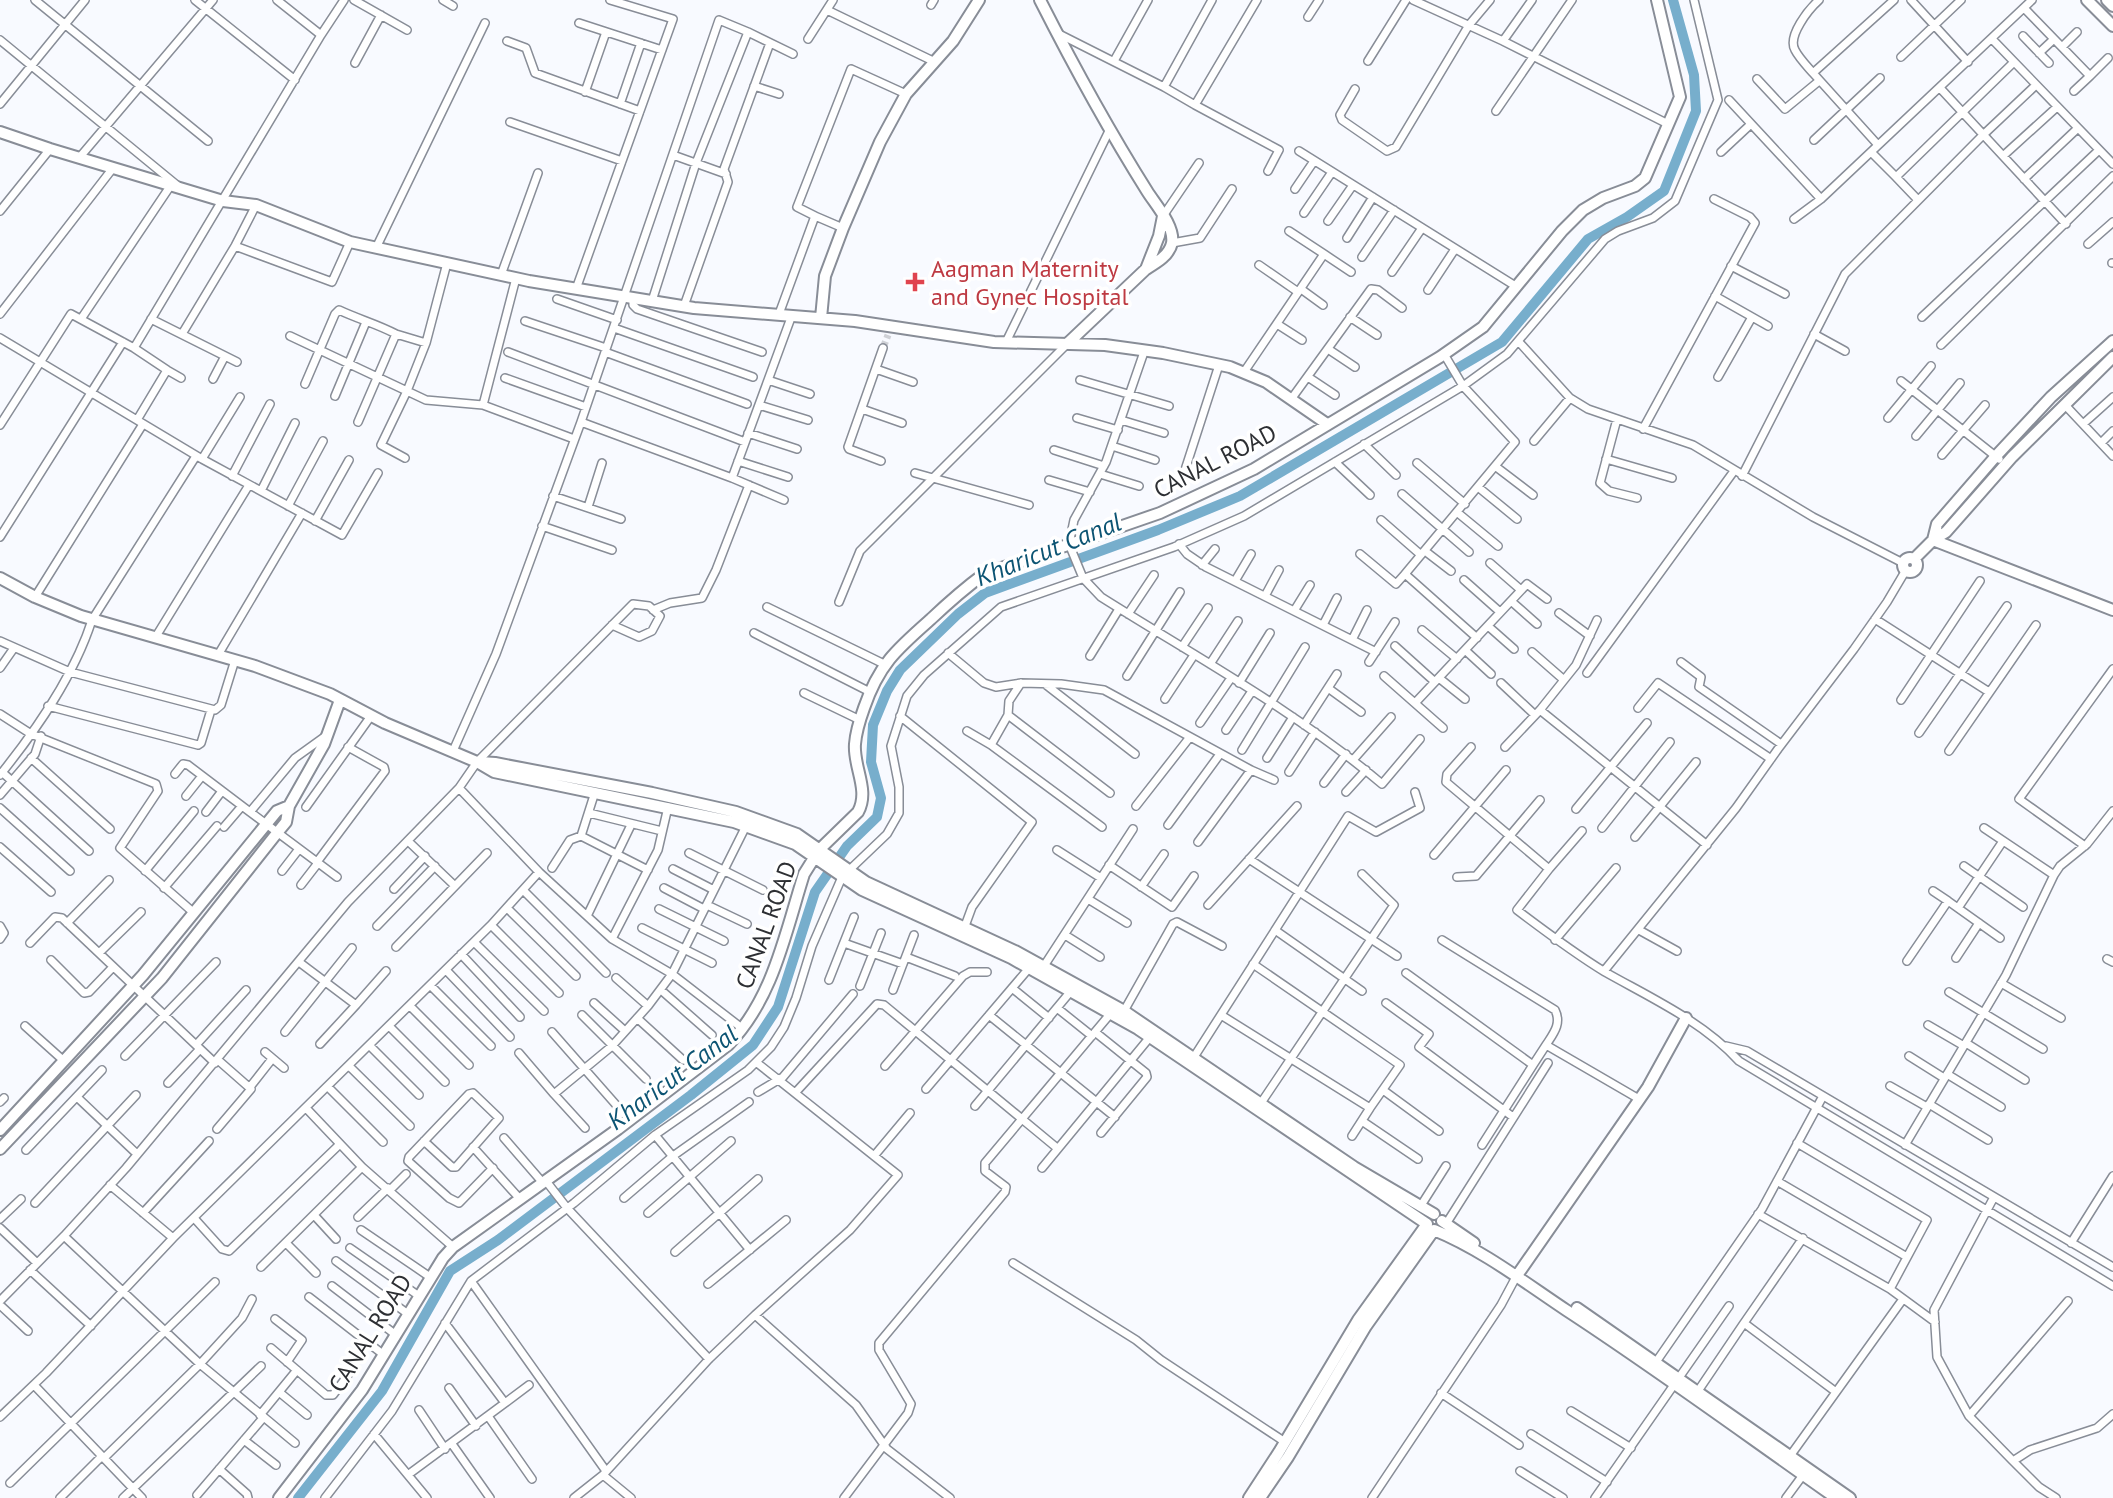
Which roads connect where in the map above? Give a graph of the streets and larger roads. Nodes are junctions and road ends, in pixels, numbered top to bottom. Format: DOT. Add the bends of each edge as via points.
graph roads {
  1 [pos="35,0"];
  2 [pos="85,0"];
  3 [pos="195,0"];
  4 [pos="213,0"];
  5 [pos="277,0"];
  6 [pos="344,0"];
  7 [pos="354,0"];
  8 [pos="443,0"];
  9 [pos="610,0"];
  10 [pos="833,0"];
  11 [pos="979,0"];
  12 [pos="1040,0"];
  13 [pos="1148,0"];
  14 [pos="1212,0"];
  15 [pos="1257,0"];
  16 [pos="1319,0"];
  17 [pos="1406,0"];
  18 [pos="1413,0"];
  19 [pos="1490,0"];
  20 [pos="1532,0"];
  21 [pos="1572,0"];
  22 [pos="1657,0"];
  23 [pos="1694,0"];
  24 [pos="1819,0"];
  25 [pos="1894,0"];
  26 [pos="1911,0"];
  27 [pos="1961,0"];
  28 [pos="2032,0"];
  29 [pos="2087,0"];
  30 [pos="2107,0"];
  31 [pos="453,6"];
  32 [pos="2113,6"];
  33 [pos="2024,8"];
  34 [pos="206,9"];
  35 [pos="827,10"];
  36 [pos="381,15"];
  37 [pos="1308,17"];
  38 [pos="485,23"];
  39 [pos="579,23"];
  40 [pos="65,24"];
  41 [pos="1469,25"];
  42 [pos="1934,26"];
  43 [pos="2113,26"];
  44 [pos="407,30"];
  45 [pos="606,32"];
  46 [pos="748,32"];
  47 [pos="2077,32"];
  48 [pos="1057,33"];
  49 [pos="321,35"];
  50 [pos="2023,36"];
  51 [pos="2054,38"];
  52 [pos="808,39"];
  53 [pos="1992,39"];
  54 [pos="0,40"];
  55 [pos="507,41"];
  56 [pos="1503,41"];
  57 [pos="641,43"];
  58 [pos="770,43"];
  59 [pos="2062,47"];
  60 [pos="662,50"];
  61 [pos="2039,53"];
  62 [pos="793,54"];
  63 [pos="1533,56"];
  64 [pos="1902,58"];
  65 [pos="2108,58"];
  66 [pos="1114,61"];
  67 [pos="1368,61"];
  68 [pos="935,62"];
  69 [pos="1968,62"];
  70 [pos="2014,62"];
  71 [pos="355,63"];
  72 [pos="2049,63"];
  73 [pos="32,65"];
  74 [pos="1812,73"];
  75 [pos="2090,76"];
  76 [pos="1880,78"];
  77 [pos="1757,79"];
  78 [pos="295,80"];
  79 [pos="1819,80"];
  80 [pos="2036,85"];
  81 [pos="754,86"];
  82 [pos="140,87"];
  83 [pos="1164,87"];
  84 [pos="1940,88"];
  85 [pos="1355,89"];
  86 [pos="2074,91"];
  87 [pos="585,92"];
  88 [pos="779,94"];
  89 [pos="906,94"];
  90 [pos="1729,100"];
  91 [pos="0,104"];
  92 [pos="620,104"];
  93 [pos="1195,105"];
  94 [pos="2057,107"];
  95 [pos="640,111"];
  96 [pos="1496,111"];
  97 [pos="1847,111"];
  98 [pos="1962,112"];
  99 [pos="510,122"];
  100 [pos="1668,124"];
  101 [pos="1751,124"];
  102 [pos="106,126"];
  103 [pos="2078,128"];
  104 [pos="1109,131"];
  105 [pos="0,132"];
  106 [pos="1983,135"];
  107 [pos="1814,140"];
  108 [pos="208,141"];
  109 [pos="1878,145"];
  110 [pos="50,149"];
  111 [pos="2099,150"];
  112 [pos="1299,151"];
  113 [pos="1721,152"];
  114 [pos="1871,152"];
  115 [pos="673,155"];
  116 [pos="2003,156"];
  117 [pos="79,158"];
  118 [pos="1314,160"];
  119 [pos="622,162"];
  120 [pos="696,163"];
  121 [pos="1199,163"];
  122 [pos="2113,164"];
  123 [pos="113,168"];
  124 [pos="1268,171"];
  125 [pos="1332,172"];
  126 [pos="538,173"];
  127 [pos="726,174"];
  128 [pos="2113,176"];
  129 [pos="1896,177"];
  130 [pos="2024,179"];
  131 [pos="1353,185"];
  132 [pos="176,187"];
  133 [pos="1232,189"];
  134 [pos="1295,189"];
  135 [pos="1373,197"];
  136 [pos="1714,199"];
  137 [pos="1821,199"];
  138 [pos="1918,200"];
  139 [pos="223,201"];
  140 [pos="2044,201"];
  141 [pos="256,205"];
  142 [pos="1394,210"];
  143 [pos="0,211"];
  144 [pos="1304,213"];
  145 [pos="815,216"];
  146 [pos="1163,216"];
  147 [pos="1794,219"];
  148 [pos="1328,221"];
  149 [pos="2113,222"];
  150 [pos="2066,224"];
  151 [pos="843,228"];
  152 [pos="1422,228"];
  153 [pos="1289,232"];
  154 [pos="1347,237"];
  155 [pos="350,242"];
  156 [pos="1172,243"];
  157 [pos="2088,244"];
  158 [pos="235,246"];
  159 [pos="376,248"];
  160 [pos="1455,249"];
  161 [pos="1324,254"];
  162 [pos="1362,257"];
  163 [pos="447,262"];
  164 [pos="1259,265"];
  165 [pos="1731,266"];
  166 [pos="1146,269"];
  167 [pos="1351,272"];
  168 [pos="1392,272"];
  169 [pos="501,275"];
  170 [pos="516,278"];
  171 [pos="1517,288"];
  172 [pos="576,289"];
  173 [pos="1428,290"];
  174 [pos="1300,291"];
  175 [pos="1785,294"];
  176 [pos="1715,296"];
  177 [pos="629,297"];
  178 [pos="557,299"];
  179 [pos="653,301"];
  180 [pos="1323,305"];
  181 [pos="684,306"];
  182 [pos="1402,308"];
  183 [pos="0,314"];
  184 [pos="779,314"];
  185 [pos="792,316"];
  186 [pos="1350,317"];
  187 [pos="1752,317"];
  188 [pos="1922,317"];
  189 [pos="821,318"];
  190 [pos="81,319"];
  191 [pos="151,319"];
  192 [pos="525,321"];
  193 [pos="366,322"];
  194 [pos="615,324"];
  195 [pos="1277,324"];
  196 [pos="1768,326"];
  197 [pos="182,334"];
  198 [pos="396,334"];
  199 [pos="1814,334"];
  200 [pos="1377,335"];
  201 [pos="290,336"];
  202 [pos="0,338"];
  203 [pos="1302,340"];
  204 [pos="2113,341"];
  205 [pos="123,342"];
  206 [pos="1006,342"];
  207 [pos="1519,342"];
  208 [pos="426,343"];
  209 [pos="1068,343"];
  210 [pos="1941,345"];
  211 [pos="134,348"];
  212 [pos="883,348"];
  213 [pos="1328,349"];
  214 [pos="319,350"];
  215 [pos="606,350"];
  216 [pos="1845,351"];
  217 [pos="508,352"];
  218 [pos="762,352"];
  219 [pos="1144,352"];
  220 [pos="225,356"];
  221 [pos="1446,356"];
  222 [pos="2113,357"];
  223 [pos="237,362"];
  224 [pos="349,362"];
  225 [pos="41,363"];
  226 [pos="1219,365"];
  227 [pos="1931,366"];
  228 [pos="1355,367"];
  229 [pos="876,369"];
  230 [pos="167,370"];
  231 [pos="1244,372"];
  232 [pos="377,376"];
  233 [pos="753,377"];
  234 [pos="1308,377"];
  235 [pos="1718,377"];
  236 [pos="181,378"];
  237 [pos="505,378"];
  238 [pos="213,379"];
  239 [pos="768,380"];
  240 [pos="1080,380"];
  241 [pos="1902,381"];
  242 [pos="913,382"];
  243 [pos="1462,383"];
  244 [pos="1960,383"];
  245 [pos="305,384"];
  246 [pos="593,385"];
  247 [pos="1912,389"];
  248 [pos="407,391"];
  249 [pos="90,393"];
  250 [pos="1130,393"];
  251 [pos="810,394"];
  252 [pos="1335,395"];
  253 [pos="335,396"];
  254 [pos="240,397"];
  255 [pos="2113,397"];
  256 [pos="1292,398"];
  257 [pos="1570,398"];
  258 [pos="270,404"];
  259 [pos="747,404"];
  260 [pos="483,405"];
  261 [pos="759,405"];
  262 [pos="1985,405"];
  263 [pos="2065,405"];
  264 [pos="1169,406"];
  265 [pos="586,407"];
  266 [pos="862,409"];
  267 [pos="1937,410"];
  268 [pos="1077,418"];
  269 [pos="1888,418"];
  270 [pos="1616,419"];
  271 [pos="807,420"];
  272 [pos="1121,421"];
  273 [pos="140,422"];
  274 [pos="358,422"];
  275 [pos="581,422"];
  276 [pos="295,423"];
  277 [pos="902,423"];
  278 [pos="1327,424"];
  279 [pos="0,425"];
  280 [pos="2083,425"];
  281 [pos="1643,429"];
  282 [pos="1118,430"];
  283 [pos="1963,430"];
  284 [pos="2113,431"];
  285 [pos="748,433"];
  286 [pos="1164,433"];
  287 [pos="1916,436"];
  288 [pos="574,439"];
  289 [pos="323,441"];
  290 [pos="1534,441"];
  291 [pos="745,442"];
  292 [pos="2101,443"];
  293 [pos="1364,444"];
  294 [pos="1112,446"];
  295 [pos="797,449"];
  296 [pos="1054,450"];
  297 [pos="1942,455"];
  298 [pos="1996,456"];
  299 [pos="2113,456"];
  300 [pos="405,457"];
  301 [pos="199,458"];
  302 [pos="1606,459"];
  303 [pos="349,460"];
  304 [pos="1155,460"];
  305 [pos="738,461"];
  306 [pos="881,461"];
  307 [pos="1335,462"];
  308 [pos="602,463"];
  309 [pos="1417,463"];
  310 [pos="2005,464"];
  311 [pos="1495,466"];
  312 [pos="1102,470"];
  313 [pos="1734,471"];
  314 [pos="377,473"];
  315 [pos="915,473"];
  316 [pos="1184,473"];
  317 [pos="1396,475"];
  318 [pos="232,476"];
  319 [pos="1742,476"];
  320 [pos="789,477"];
  321 [pos="732,478"];
  322 [pos="933,478"];
  323 [pos="1672,478"];
  324 [pos="1049,480"];
  325 [pos="249,485"];
  326 [pos="749,485"];
  327 [pos="1139,486"];
  328 [pos="1478,487"];
  329 [pos="261,491"];
  330 [pos="1090,492"];
  331 [pos="1402,494"];
  332 [pos="1370,495"];
  333 [pos="1533,495"];
  334 [pos="553,496"];
  335 [pos="1637,498"];
  336 [pos="784,500"];
  337 [pos="1465,504"];
  338 [pos="1029,505"];
  339 [pos="288,506"];
  340 [pos="588,508"];
  341 [pos="302,513"];
  342 [pos="1458,513"];
  343 [pos="621,519"];
  344 [pos="1517,519"];
  345 [pos="1381,520"];
  346 [pos="314,521"];
  347 [pos="542,526"];
  348 [pos="1443,530"];
  349 [pos="0,537"];
  350 [pos="1933,540"];
  351 [pos="1179,544"];
  352 [pos="1070,546"];
  353 [pos="1498,547"];
  354 [pos="1215,549"];
  355 [pos="612,550"];
  356 [pos="1469,552"];
  357 [pos="1423,553"];
  358 [pos="1251,554"];
  359 [pos="1360,555"];
  360 [pos="1490,564"];
  361 [pos="1908,564"];
  362 [pos="1202,565"];
  363 [pos="1279,570"];
  364 [pos="1451,571"];
  365 [pos="1405,574"];
  366 [pos="1154,575"];
  367 [pos="0,578"];
  368 [pos="1083,578"];
  369 [pos="1464,580"];
  370 [pos="1980,581"];
  371 [pos="1235,582"];
  372 [pos="1310,585"];
  373 [pos="1521,590"];
  374 [pos="1180,592"];
  375 [pos="1265,596"];
  376 [pos="36,597"];
  377 [pos="1337,598"];
  378 [pos="1547,599"];
  379 [pos="1511,601"];
  380 [pos="839,602"];
  381 [pos="2007,606"];
  382 [pos="767,607"];
  383 [pos="1208,608"];
  384 [pos="1119,609"];
  385 [pos="653,610"];
  386 [pos="1367,610"];
  387 [pos="2113,610"];
  388 [pos="1294,611"];
  389 [pos="1500,612"];
  390 [pos="1559,613"];
  391 [pos="1128,614"];
  392 [pos="1875,619"];
  393 [pos="92,620"];
  394 [pos="1597,620"];
  395 [pos="1238,621"];
  396 [pos="1395,622"];
  397 [pos="1537,624"];
  398 [pos="612,625"];
  399 [pos="1323,625"];
  400 [pos="2036,625"];
  401 [pos="1488,626"];
  402 [pos="1154,630"];
  403 [pos="1422,630"];
  404 [pos="754,633"];
  405 [pos="1270,633"];
  406 [pos="1590,636"];
  407 [pos="155,638"];
  408 [pos="1476,638"];
  409 [pos="1352,640"];
  410 [pos="0,641"];
  411 [pos="1395,646"];
  412 [pos="1305,647"];
  413 [pos="14,648"];
  414 [pos="1182,648"];
  415 [pos="1514,649"];
  416 [pos="1465,650"];
  417 [pos="1376,652"];
  418 [pos="1532,652"];
  419 [pos="948,653"];
  420 [pos="218,655"];
  421 [pos="1194,655"];
  422 [pos="1930,655"];
  423 [pos="1090,656"];
  424 [pos="1457,659"];
  425 [pos="235,660"];
  426 [pos="1369,662"];
  427 [pos="1681,662"];
  428 [pos="884,664"];
  429 [pos="1210,664"];
  430 [pos="0,668"];
  431 [pos="2113,669"];
  432 [pos="70,672"];
  433 [pos="1587,673"];
  434 [pos="1337,674"];
  435 [pos="1492,674"];
  436 [pos="1960,674"];
  437 [pos="1127,676"];
  438 [pos="1384,676"];
  439 [pos="1231,678"];
  440 [pos="1437,680"];
  441 [pos="1564,680"];
  442 [pos="1239,683"];
  443 [pos="1501,683"];
  444 [pos="1021,684"];
  445 [pos="1045,684"];
  446 [pos="1328,688"];
  447 [pos="1252,691"];
  448 [pos="870,692"];
  449 [pos="1989,692"];
  450 [pos="804,693"];
  451 [pos="1165,699"];
  452 [pos="1465,699"];
  453 [pos="340,700"];
  454 [pos="1900,700"];
  455 [pos="1270,702"];
  456 [pos="1415,703"];
  457 [pos="48,706"];
  458 [pos="1638,708"];
  459 [pos="211,710"];
  460 [pos="1361,712"];
  461 [pos="1538,713"];
  462 [pos="1008,715"];
  463 [pos="371,716"];
  464 [pos="900,716"];
  465 [pos="1,717"];
  466 [pos="1293,717"];
  467 [pos="1391,717"];
  468 [pos="860,720"];
  469 [pos="1200,723"];
  470 [pos="1647,723"];
  471 [pos="1304,724"];
  472 [pos="1443,728"];
  473 [pos="1226,730"];
  474 [pos="967,731"];
  475 [pos="1315,732"];
  476 [pos="1919,733"];
  477 [pos="31,734"];
  478 [pos="327,735"];
  479 [pos="41,737"];
  480 [pos="1189,737"];
  481 [pos="1420,739"];
  482 [pos="1671,742"];
  483 [pos="1781,744"];
  484 [pos="991,745"];
  485 [pos="348,747"];
  486 [pos="1471,747"];
  487 [pos="1505,747"];
  488 [pos="1242,750"];
  489 [pos="453,751"];
  490 [pos="1949,751"];
  491 [pos="1135,754"];
  492 [pos="1220,754"];
  493 [pos="1350,757"];
  494 [pos="31,758"];
  495 [pos="1267,758"];
  496 [pos="1771,759"];
  497 [pos="477,762"];
  498 [pos="1696,762"];
  499 [pos="1611,767"];
  500 [pos="1251,770"];
  501 [pos="1366,770"];
  502 [pos="1506,770"];
  503 [pos="1289,772"];
  504 [pos="1,774"];
  505 [pos="176,774"];
  506 [pos="202,776"];
  507 [pos="1274,780"];
  508 [pos="12,781"];
  509 [pos="1324,783"];
  510 [pos="1635,787"];
  511 [pos="458,788"];
  512 [pos="222,791"];
  513 [pos="595,792"];
  514 [pos="1346,792"];
  515 [pos="1415,792"];
  516 [pos="1110,793"];
  517 [pos="0,795"];
  518 [pos="186,796"];
  519 [pos="1540,800"];
  520 [pos="242,806"];
  521 [pos="289,806"];
  522 [pos="1136,806"];
  523 [pos="1297,806"];
  524 [pos="1659,806"];
  525 [pos="306,807"];
  526 [pos="668,807"];
  527 [pos="1474,807"];
  528 [pos="0,808"];
  529 [pos="1576,808"];
  530 [pos="194,811"];
  531 [pos="2113,811"];
  532 [pos="206,812"];
  533 [pos="250,812"];
  534 [pos="589,813"];
  535 [pos="267,825"];
  536 [pos="631,825"];
  537 [pos="1168,825"];
  538 [pos="746,826"];
  539 [pos="1102,827"];
  540 [pos="1602,828"];
  541 [pos="1984,828"];
  542 [pos="110,829"];
  543 [pos="1133,829"];
  544 [pos="662,831"];
  545 [pos="1582,831"];
  546 [pos="277,833"];
  547 [pos="580,836"];
  548 [pos="1511,837"];
  549 [pos="1635,837"];
  550 [pos="408,841"];
  551 [pos="2003,841"];
  552 [pos="1198,842"];
  553 [pos="1707,845"];
  554 [pos="2085,846"];
  555 [pos="0,847"];
  556 [pos="299,849"];
  557 [pos="1057,850"];
  558 [pos="89,851"];
  559 [pos="487,853"];
  560 [pos="618,853"];
  561 [pos="689,853"];
  562 [pos="1164,854"];
  563 [pos="819,855"];
  564 [pos="1434,855"];
  565 [pos="425,856"];
  566 [pos="1249,859"];
  567 [pos="318,863"];
  568 [pos="1109,865"];
  569 [pos="435,866"];
  570 [pos="1964,866"];
  571 [pos="552,868"];
  572 [pos="1616,868"];
  573 [pos="673,869"];
  574 [pos="1549,869"];
  575 [pos="648,870"];
  576 [pos="724,870"];
  577 [pos="70,871"];
  578 [pos="145,871"];
  579 [pos="282,871"];
  580 [pos="539,872"];
  581 [pos="844,874"];
  582 [pos="1362,874"];
  583 [pos="2054,875"];
  584 [pos="1195,876"];
  585 [pos="337,877"];
  586 [pos="1457,877"];
  587 [pos="1979,877"];
  588 [pos="1101,878"];
  589 [pos="109,880"];
  590 [pos="301,885"];
  591 [pos="456,886"];
  592 [pos="1141,887"];
  593 [pos="164,888"];
  594 [pos="664,888"];
  595 [pos="394,889"];
  596 [pos="523,890"];
  597 [pos="714,890"];
  598 [pos="763,890"];
  599 [pos="1933,891"];
  600 [pos="51,892"];
  601 [pos="1300,892"];
  602 [pos="1088,899"];
  603 [pos="1948,901"];
  604 [pos="1208,905"];
  605 [pos="706,907"];
  606 [pos="2023,907"];
  607 [pos="507,908"];
  608 [pos="1958,908"];
  609 [pos="659,909"];
  610 [pos="141,912"];
  611 [pos="194,913"];
  612 [pos="588,914"];
  613 [pos="854,917"];
  614 [pos="67,923"];
  615 [pos="1127,923"];
  616 [pos="1979,923"];
  617 [pos="747,924"];
  618 [pos="491,925"];
  619 [pos="0,926"];
  620 [pos="377,926"];
  621 [pos="965,926"];
  622 [pos="695,927"];
  623 [pos="918,927"];
  624 [pos="642,928"];
  625 [pos="1275,930"];
  626 [pos="1639,930"];
  627 [pos="881,933"];
  628 [pos="1065,935"];
  629 [pos="2000,938"];
  630 [pos="0,939"];
  631 [pos="612,939"];
  632 [pos="1371,939"];
  633 [pos="724,940"];
  634 [pos="1442,940"];
  635 [pos="1555,940"];
  636 [pos="474,942"];
  637 [pos="30,943"];
  638 [pos="844,943"];
  639 [pos="1222,946"];
  640 [pos="396,947"];
  641 [pos="352,948"];
  642 [pos="684,950"];
  643 [pos="1677,951"];
  644 [pos="873,953"];
  645 [pos="99,954"];
  646 [pos="461,954"];
  647 [pos="1397,956"];
  648 [pos="1100,957"];
  649 [pos="1956,958"];
  650 [pos="51,960"];
  651 [pos="904,961"];
  652 [pos="1906,961"];
  653 [pos="216,962"];
  654 [pos="299,962"];
  655 [pos="712,963"];
  656 [pos="1031,964"];
  657 [pos="1253,964"];
  658 [pos="113,967"];
  659 [pos="446,970"];
  660 [pos="1042,970"];
  661 [pos="386,971"];
  662 [pos="1604,971"];
  663 [pos="987,972"];
  664 [pos="606,973"];
  665 [pos="1406,973"];
  666 [pos="672,974"];
  667 [pos="576,976"];
  668 [pos="955,976"];
  669 [pos="616,978"];
  670 [pos="1345,978"];
  671 [pos="829,980"];
  672 [pos="326,982"];
  673 [pos="2001,983"];
  674 [pos="430,985"];
  675 [pos="133,986"];
  676 [pos="860,986"];
  677 [pos="1012,988"];
  678 [pos="246,990"];
  679 [pos="661,990"];
  680 [pos="893,990"];
  681 [pos="1071,991"];
  682 [pos="1362,991"];
  683 [pos="1949,992"];
  684 [pos="559,993"];
  685 [pos="853,995"];
  686 [pos="144,997"];
  687 [pos="594,1003"];
  688 [pos="1386,1003"];
  689 [pos="356,1005"];
  690 [pos="410,1006"];
  691 [pos="648,1006"];
  692 [pos="1057,1008"];
  693 [pos="544,1011"];
  694 [pos="1124,1011"];
  695 [pos="1323,1011"];
  696 [pos="1111,1013"];
  697 [pos="1984,1013"];
  698 [pos="164,1015"];
  699 [pos="582,1015"];
  700 [pos="989,1015"];
  701 [pos="1221,1015"];
  702 [pos="520,1017"];
  703 [pos="637,1018"];
  704 [pos="1049,1018"];
  705 [pos="1686,1018"];
  706 [pos="2061,1018"];
  707 [pos="1928,1024"];
  708 [pos="25,1026"];
  709 [pos="389,1026"];
  710 [pos="743,1029"];
  711 [pos="916,1030"];
  712 [pos="625,1031"];
  713 [pos="285,1032"];
  714 [pos="552,1032"];
  715 [pos="1094,1034"];
  716 [pos="712,1035"];
  717 [pos="510,1037"];
  718 [pos="1150,1037"];
  719 [pos="320,1044"];
  720 [pos="1965,1044"];
  721 [pos="1027,1045"];
  722 [pos="1546,1045"];
  723 [pos="370,1046"];
  724 [pos="491,1046"];
  725 [pos="612,1046"];
  726 [pos="1725,1046"];
  727 [pos="198,1047"];
  728 [pos="2043,1049"];
  729 [pos="265,1052"];
  730 [pos="519,1053"];
  731 [pos="125,1056"];
  732 [pos="1909,1056"];
  733 [pos="1194,1057"];
  734 [pos="272,1059"];
  735 [pos="1291,1059"];
  736 [pos="683,1060"];
  737 [pos="950,1060"];
  738 [pos="1131,1060"];
  739 [pos="64,1062"];
  740 [pos="216,1062"];
  741 [pos="756,1062"];
  742 [pos="1548,1063"];
  743 [pos="469,1065"];
  744 [pos="1533,1065"];
  745 [pos="349,1066"];
  746 [pos="885,1066"];
  747 [pos="284,1068"];
  748 [pos="584,1069"];
  749 [pos="102,1070"];
  750 [pos="1062,1073"];
  751 [pos="1946,1076"];
  752 [pos="646,1079"];
  753 [pos="779,1080"];
  754 [pos="2025,1080"];
  755 [pos="445,1082"];
  756 [pos="168,1083"];
  757 [pos="1890,1086"];
  758 [pos="250,1087"];
  759 [pos="328,1087"];
  760 [pos="926,1089"];
  761 [pos="1383,1090"];
  762 [pos="758,1092"];
  763 [pos="988,1092"];
  764 [pos="795,1093"];
  765 [pos="554,1094"];
  766 [pos="419,1095"];
  767 [pos="136,1096"];
  768 [pos="1823,1096"];
  769 [pos="77,1097"];
  770 [pos="1639,1099"];
  771 [pos="1096,1101"];
  772 [pos="749,1102"];
  773 [pos="975,1106"];
  774 [pos="1259,1106"];
  775 [pos="1928,1106"];
  776 [pos="618,1107"];
  777 [pos="1816,1107"];
  778 [pos="2001,1107"];
  779 [pos="306,1108"];
  780 [pos="1370,1108"];
  781 [pos="1504,1110"];
  782 [pos="910,1113"];
  783 [pos="1115,1117"];
  784 [pos="1513,1117"];
  785 [pos="1021,1120"];
  786 [pos="1362,1121"];
  787 [pos="107,1126"];
  788 [pos="410,1126"];
  789 [pos="585,1128"];
  790 [pos="217,1129"];
  791 [pos="0,1130"];
  792 [pos="1439,1131"];
  793 [pos="1101,1133"];
  794 [pos="655,1135"];
  795 [pos="1352,1136"];
  796 [pos="504,1138"];
  797 [pos="1988,1140"];
  798 [pos="209,1141"];
  799 [pos="424,1141"];
  800 [pos="731,1141"];
  801 [pos="383,1142"];
  802 [pos="1797,1143"];
  803 [pos="340,1144"];
  804 [pos="1905,1144"];
  805 [pos="1482,1145"];
  806 [pos="473,1147"];
  807 [pos="1057,1148"];
  808 [pos="0,1149"];
  809 [pos="26,1150"];
  810 [pos="137,1154"];
  811 [pos="673,1156"];
  812 [pos="874,1156"];
  813 [pos="1418,1159"];
  814 [pos="1446,1166"];
  815 [pos="362,1167"];
  816 [pos="493,1168"];
  817 [pos="1042,1168"];
  818 [pos="406,1174"];
  819 [pos="2113,1176"];
  820 [pos="690,1177"];
  821 [pos="758,1179"];
  822 [pos="1777,1181"];
  823 [pos="545,1182"];
  824 [pos="110,1185"];
  825 [pos="389,1189"];
  826 [pos="1994,1197"];
  827 [pos="624,1198"];
  828 [pos="21,1199"];
  829 [pos="520,1199"];
  830 [pos="35,1203"];
  831 [pos="567,1208"];
  832 [pos="1420,1208"];
  833 [pos="1987,1210"];
  834 [pos="143,1213"];
  835 [pos="648,1213"];
  836 [pos="719,1213"];
  837 [pos="1758,1214"];
  838 [pos="314,1215"];
  839 [pos="358,1217"];
  840 [pos="194,1218"];
  841 [pos="0,1219"];
  842 [pos="786,1220"];
  843 [pos="1437,1223"];
  844 [pos="0,1228"];
  845 [pos="361,1230"];
  846 [pos="64,1236"];
  847 [pos="173,1238"];
  848 [pos="1803,1238"];
  849 [pos="337,1239"];
  850 [pos="286,1243"];
  851 [pos="2071,1243"];
  852 [pos="453,1247"];
  853 [pos="350,1248"];
  854 [pos="750,1250"];
  855 [pos="675,1252"];
  856 [pos="2113,1256"];
  857 [pos="1907,1257"];
  858 [pos="336,1261"];
  859 [pos="37,1263"];
  860 [pos="1013,1263"];
  861 [pos="2111,1266"];
  862 [pos="261,1267"];
  863 [pos="30,1270"];
  864 [pos="316,1273"];
  865 [pos="1518,1275"];
  866 [pos="430,1277"];
  867 [pos="471,1281"];
  868 [pos="215,1282"];
  869 [pos="708,1284"];
  870 [pos="332,1286"];
  871 [pos="2113,1286"];
  872 [pos="1889,1289"];
  873 [pos="123,1291"];
  874 [pos="419,1296"];
  875 [pos="309,1297"];
  876 [pos="252,1299"];
  877 [pos="1903,1299"];
  878 [pos="2068,1301"];
  879 [pos="0,1303"];
  880 [pos="1729,1306"];
  881 [pos="408,1314"];
  882 [pos="755,1315"];
  883 [pos="275,1319"];
  884 [pos="1935,1322"];
  885 [pos="445,1323"];
  886 [pos="1744,1323"];
  887 [pos="91,1326"];
  888 [pos="29,1331"];
  889 [pos="165,1331"];
  890 [pos="396,1335"];
  891 [pos="271,1348"];
  892 [pos="384,1355"];
  893 [pos="709,1359"];
  894 [pos="287,1362"];
  895 [pos="1656,1362"];
  896 [pos="200,1364"];
  897 [pos="261,1366"];
  898 [pos="297,1370"];
  899 [pos="348,1376"];
  900 [pos="1678,1382"];
  901 [pos="34,1385"];
  902 [pos="529,1385"];
  903 [pos="449,1388"];
  904 [pos="1698,1391"];
  905 [pos="1836,1391"];
  906 [pos="279,1392"];
  907 [pos="234,1393"];
  908 [pos="1441,1393"];
  909 [pos="505,1403"];
  910 [pos="419,1410"];
  911 [pos="1571,1411"];
  912 [pos="2113,1414"];
  913 [pos="261,1416"];
  914 [pos="307,1416"];
  915 [pos="488,1416"];
  916 [pos="1969,1416"];
  917 [pos="0,1417"];
  918 [pos="70,1423"];
  919 [pos="476,1426"];
  920 [pos="1531,1433"];
  921 [pos="374,1434"];
  922 [pos="244,1440"];
  923 [pos="1285,1442"];
  924 [pos="295,1443"];
  925 [pos="1519,1445"];
  926 [pos="448,1446"];
  927 [pos="885,1446"];
  928 [pos="1631,1448"];
  929 [pos="1790,1456"];
  930 [pos="103,1457"];
  931 [pos="2013,1461"];
  932 [pos="276,1465"];
  933 [pos="219,1469"];
  934 [pos="1800,1469"];
  935 [pos="1520,1471"];
  936 [pos="604,1473"];
  937 [pos="409,1474"];
  938 [pos="532,1479"];
  939 [pos="1607,1482"];
  940 [pos="10,1483"];
  941 [pos="133,1488"];
  942 [pos="197,1495"];
  943 [pos="60,1498"];
  944 [pos="123,1498"];
  945 [pos="142,1498"];
  946 [pos="248,1498"];
  947 [pos="279,1498"];
  948 [pos="325,1498"];
  949 [pos="427,1498"];
  950 [pos="490,1498"];
  951 [pos="574,1498"];
  952 [pos="631,1498"];
  953 [pos="844,1498"];
  954 [pos="950,1498"];
  955 [pos="1249,1498"];
  956 [pos="1260,1498"];
  957 [pos="1371,1498"];
  958 [pos="1563,1498"];
  959 [pos="1595,1498"];
  960 [pos="1786,1498"];
  961 [pos="1836,1498"];
  962 [pos="1850,1498"];
  963 [pos="2056,1498"];
  1 -- 40 [label="street"];
  2 -- 40 [label="street"];
  3 -- 34 [label="street"];
  4 -- 34 [label="street"];
  5 -- 49 [label="street"];
  6 -- 49 [label="street"];
  7 -- 36 [label="street"];
  8 -- 31 [label="street"];
  9 -- 60 [label="street" via="673,19"];
  10 -- 35 [label="street"];
  11 -- 68 [label="street"];
  12 -- 48 [label="street"];
  13 -- 66 [label="street"];
  14 -- 83 [label="street"];
  15 -- 93 [label="street"];
  16 -- 37 [label="street"];
  17 -- 67 [label="street"];
  18 -- 41 [label="street"];
  19 -- 41 [label="street"];
  20 -- 56 [label="street"];
  21 -- 63 [label="street"];
  22 -- 100 [label="street, CANAL ROAD" via="1680,97"];
  23 -- 207 [label="street" via="1718,100 1675,201 1653,218 1605,239"];
  24 -- 74 [label="street" via="1805,15 1793,42"];
  25 -- 74 [label="street"];
  26 -- 42 [label="street"];
  27 -- 42 [label="street"];
  28 -- 33 [label="street"];
  29 -- 43 [label="street"];
  30 -- 32 [label="street"];
  33 -- 51 [label="street"];
  33 -- 53 [label="street"];
  34 -- 78 [label="street"];
  34 -- 82 [label="street"];
  35 -- 52 [label="street"];
  35 -- 68 [label="street"];
  36 -- 44 [label="street"];
  36 -- 71 [label="street"];
  38 -- 159 [label="street"];
  39 -- 45 [label="street"];
  40 -- 73 [label="street"];
  40 -- 82 [label="street"];
  41 -- 56 [label="street"];
  41 -- 85 [label="street" via="1396,147 1387,151 1342,120 1340,115"];
  42 -- 64 [label="street"];
  42 -- 69 [label="street"];
  45 -- 57 [label="street"];
  45 -- 87 [label="street"];
  46 -- 58 [label="street"];
  46 -- 115 [label="street" via="719,20"];
  46 -- 120 [label="street"];
  47 -- 59 [label="street"];
  48 -- 66 [label="street"];
  48 -- 104 [label="street"];
  49 -- 78 [label="street"];
  50 -- 61 [label="street"];
  51 -- 59 [label="street"];
  51 -- 61 [label="street"];
  53 -- 69 [label="street"];
  53 -- 70 [label="street"];
  54 -- 73 [label="street"];
  55 -- 87 [label="street" via="526,48 535,73"];
  56 -- 63 [label="street"];
  57 -- 60 [label="street"];
  57 -- 92 [label="street"];
  58 -- 62 [label="street"];
  58 -- 81 [label="street"];
  59 -- 75 [label="street"];
  60 -- 95 [label="street"];
  61 -- 72 [label="street"];
  63 -- 96 [label="street"];
  63 -- 100 [label="street"];
  65 -- 75 [label="street"];
  66 -- 83 [label="street"];
  68 -- 89 [label="street"];
  69 -- 84 [label="street"];
  70 -- 80 [label="street"];
  70 -- 98 [label="street"];
  73 -- 91 [label="street"];
  73 -- 102 [label="street"];
  74 -- 79 [label="street"];
  75 -- 86 [label="street"];
  76 -- 97 [label="street"];
  77 -- 79 [label="street" via="1787,109"];
  78 -- 139 [label="street"];
  79 -- 97 [label="street"];
  80 -- 94 [label="street"];
  80 -- 106 [label="street"];
  81 -- 88 [label="street"];
  81 -- 127 [label="street"];
  82 -- 102 [label="street"];
  82 -- 108 [label="street"];
  83 -- 93 [label="street"];
  84 -- 98 [label="street"];
  84 -- 109 [label="street"];
  87 -- 92 [label="street"];
  89 -- 145 [label="street" via="851,69 797,207"];
  89 -- 151 [label="street"];
  90 -- 101 [label="street"];
  92 -- 95 [label="street"];
  93 -- 124 [label="street" via="1279,150"];
  94 -- 103 [label="street"];
  94 -- 116 [label="street"];
  95 -- 119 [label="street"];
  97 -- 107 [label="street"];
  97 -- 109 [label="street"];
  98 -- 106 [label="street"];
  98 -- 129 [label="street"];
  99 -- 119 [label="street"];
  100 -- 171 [label="street, CANAL ROAD" via="1645,178 1583,210"];
  101 -- 113 [label="street"];
  101 -- 137 [label="street"];
  102 -- 117 [label="street"];
  102 -- 132 [label="street"];
  103 -- 111 [label="street"];
  103 -- 130 [label="street"];
  104 -- 146 [label="street"];
  104 -- 206 [label="street"];
  105 -- 110 [label="street"];
  106 -- 116 [label="street"];
  106 -- 138 [label="street"];
  109 -- 114 [label="street"];
  110 -- 117 [label="street"];
  110 -- 143 [label="street"];
  111 -- 122 [label="street"];
  111 -- 140 [label="street"];
  112 -- 118 [label="street"];
  114 -- 129 [label="street"];
  114 -- 137 [label="street"];
  115 -- 120 [label="street"];
  115 -- 177 [label="street"];
  116 -- 130 [label="street"];
  117 -- 123 [label="street"];
  118 -- 125 [label="street"];
  118 -- 134 [label="street"];
  119 -- 172 [label="street"];
  120 -- 127 [label="street"];
  120 -- 179 [label="street"];
  121 -- 146 [label="street"];
  123 -- 132 [label="street"];
  123 -- 183 [label="street"];
  125 -- 131 [label="street"];
  125 -- 144 [label="street"];
  126 -- 169 [label="street"];
  127 -- 181 [label="street" via="728,182"];
  128 -- 150 [label="street"];
  129 -- 138 [label="street"];
  130 -- 140 [label="street"];
  131 -- 135 [label="street"];
  131 -- 148 [label="street"];
  132 -- 139 [label="street"];
  132 -- 190 [label="street"];
  133 -- 156 [label="street" via="1200,238"];
  135 -- 142 [label="street"];
  135 -- 154 [label="street"];
  136 -- 165 [label="street" via="1755,223"];
  137 -- 147 [label="street"];
  138 -- 199 [label="street" via="1845,274"];
  139 -- 141 [label="street"];
  139 -- 191 [label="street"];
  140 -- 150 [label="street"];
  140 -- 188 [label="street"];
  141 -- 155 [label="street"];
  141 -- 158 [label="street"];
  142 -- 152 [label="street"];
  142 -- 162 [label="street"];
  145 -- 151 [label="street"];
  145 -- 184 [label="street"];
  146 -- 156 [label="street"];
  146 -- 166 [label="street"];
  149 -- 157 [label="street"];
  150 -- 210 [label="street"];
  151 -- 189 [label="street" via="825,276"];
  152 -- 160 [label="street"];
  152 -- 168 [label="street"];
  153 -- 161 [label="street"];
  155 -- 158 [label="street" via="332,282"];
  155 -- 159 [label="street"];
  156 -- 166 [label="street" via="1166,254"];
  158 -- 197 [label="street"];
  159 -- 163 [label="street"];
  160 -- 171 [label="street"];
  160 -- 173 [label="street"];
  161 -- 167 [label="street"];
  161 -- 174 [label="street"];
  163 -- 169 [label="street"];
  163 -- 208 [label="street"];
  164 -- 174 [label="street"];
  165 -- 175 [label="street"];
  165 -- 176 [label="street"];
  166 -- 209 [label="street"];
  169 -- 170 [label="street"];
  170 -- 172 [label="street"];
  170 -- 260 [label="street"];
  171 -- 221 [label="street, CANAL ROAD" via="1483,327"];
  172 -- 177 [label="street"];
  174 -- 180 [label="street"];
  174 -- 195 [label="street"];
  176 -- 187 [label="street"];
  176 -- 281 [label="street"];
  177 -- 179 [label="street"];
  177 -- 194 [label="street"];
  177 -- 218 [label="street" via="637,309"];
  178 -- 194 [label="street"];
  179 -- 181 [label="street"];
  181 -- 184 [label="street"];
  182 -- 186 [label="street" via="1371,289"];
  184 -- 185 [label="street"];
  185 -- 189 [label="street"];
  185 -- 239 [label="street"];
  186 -- 200 [label="street"];
  186 -- 213 [label="street"];
  187 -- 196 [label="street"];
  187 -- 235 [label="street"];
  189 -- 206 [label="street" via="889,331"];
  190 -- 205 [label="street"];
  190 -- 225 [label="street" via="71,314"];
  191 -- 197 [label="street"];
  191 -- 211 [label="street"];
  192 -- 215 [label="street"];
  193 -- 198 [label="street"];
  193 -- 214 [label="street" via="339,310"];
  193 -- 224 [label="street"];
  194 -- 215 [label="street"];
  194 -- 233 [label="street"];
  195 -- 203 [label="street"];
  195 -- 231 [label="street"];
  197 -- 220 [label="street"];
  198 -- 208 [label="street"];
  198 -- 232 [label="street"];
  199 -- 216 [label="street"];
  199 -- 319 [label="street"];
  201 -- 214 [label="street"];
  202 -- 225 [label="street"];
  204 -- 298 [label="street" via="2051,397"];
  205 -- 211 [label="street"];
  205 -- 249 [label="street"];
  206 -- 209 [label="street"];
  207 -- 243 [label="street"];
  207 -- 257 [label="street"];
  208 -- 248 [label="street"];
  209 -- 219 [label="street"];
  209 -- 322 [label="street"];
  211 -- 230 [label="street"];
  212 -- 229 [label="street"];
  213 -- 228 [label="street"];
  213 -- 234 [label="street"];
  214 -- 224 [label="street"];
  214 -- 245 [label="street"];
  215 -- 246 [label="street"];
  215 -- 259 [label="street"];
  217 -- 246 [label="street"];
  219 -- 226 [label="street"];
  219 -- 250 [label="street"];
  220 -- 223 [label="street"];
  220 -- 238 [label="street"];
  221 -- 243 [label="street"];
  221 -- 278 [label="street, CANAL ROAD"];
  222 -- 263 [label="street"];
  224 -- 232 [label="street"];
  224 -- 253 [label="street"];
  225 -- 249 [label="street"];
  225 -- 279 [label="street"];
  226 -- 231 [label="street"];
  226 -- 316 [label="street"];
  227 -- 247 [label="street"];
  229 -- 242 [label="street"];
  229 -- 266 [label="street"];
  230 -- 236 [label="street"];
  230 -- 273 [label="street"];
  231 -- 256 [label="street"];
  232 -- 248 [label="street"];
  232 -- 274 [label="street"];
  234 -- 252 [label="street"];
  234 -- 256 [label="street"];
  237 -- 265 [label="street"];
  239 -- 251 [label="street"];
  239 -- 261 [label="street"];
  240 -- 250 [label="street"];
  241 -- 247 [label="street"];
  243 -- 293 [label="street"];
  243 -- 311 [label="street" via="1515,442"];
  244 -- 267 [label="street"];
  246 -- 265 [label="street"];
  246 -- 291 [label="street"];
  247 -- 267 [label="street"];
  247 -- 269 [label="street"];
  248 -- 260 [label="street" via="426,400"];
  248 -- 300 [label="street" via="381,445"];
  249 -- 273 [label="street"];
  249 -- 349 [label="street"];
  250 -- 264 [label="street"];
  250 -- 272 [label="street"];
  254 -- 301 [label="street"];
  255 -- 280 [label="street"];
  256 -- 278 [label="street"];
  257 -- 270 [label="street"];
  257 -- 290 [label="street"];
  258 -- 318 [label="street"];
  260 -- 288 [label="street"];
  261 -- 271 [label="street"];
  261 -- 285 [label="street"];
  262 -- 283 [label="street"];
  263 -- 280 [label="street"];
  263 -- 310 [label="street"];
  265 -- 275 [label="street"];
  266 -- 277 [label="street"];
  266 -- 306 [label="street" via="848,447"];
  267 -- 283 [label="street"];
  267 -- 287 [label="street"];
  268 -- 282 [label="street"];
  270 -- 281 [label="street"];
  270 -- 302 [label="street"];
  272 -- 282 [label="street"];
  272 -- 286 [label="street"];
  273 -- 301 [label="street"];
  273 -- 376 [label="street"];
  275 -- 288 [label="street"];
  275 -- 321 [label="street"];
  276 -- 329 [label="street"];
  278 -- 352 [label="street, CANAL ROAD" via="1227,483"];
  280 -- 292 [label="street"];
  281 -- 313 [label="street" via="1693,445"];
  282 -- 294 [label="street"];
  283 -- 297 [label="street"];
  283 -- 298 [label="street"];
  284 -- 292 [label="street"];
  285 -- 291 [label="street"];
  285 -- 295 [label="street"];
  288 -- 334 [label="street"];
  289 -- 339 [label="street"];
  291 -- 305 [label="street"];
  292 -- 299 [label="street"];
  293 -- 307 [label="street"];
  293 -- 317 [label="street"];
  294 -- 304 [label="street"];
  294 -- 312 [label="street"];
  296 -- 312 [label="street"];
  298 -- 310 [label="street"];
  298 -- 350 [label="street" via="1937,524"];
  301 -- 318 [label="street"];
  301 -- 393 [label="street"];
  302 -- 323 [label="street"];
  302 -- 335 [label="street" via="1602,488"];
  303 -- 346 [label="street"];
  305 -- 320 [label="street"];
  305 -- 321 [label="street"];
  307 -- 332 [label="street"];
  307 -- 351 [label="street" via="1244,516"];
  308 -- 340 [label="street"];
  309 -- 337 [label="street"];
  310 -- 350 [label="street"];
  311 -- 328 [label="street"];
  311 -- 333 [label="street"];
  312 -- 327 [label="street"];
  312 -- 330 [label="street"];
  313 -- 319 [label="street"];
  313 -- 433 [label="street"];
  314 -- 346 [label="street" via="342,535"];
  315 -- 322 [label="street"];
  318 -- 325 [label="street"];
  319 -- 361 [label="street"];
  321 -- 326 [label="street"];
  322 -- 338 [label="street"];
  322 -- 380 [label="street" via="860,551"];
  324 -- 330 [label="street"];
  325 -- 329 [label="street"];
  325 -- 407 [label="street"];
  326 -- 336 [label="street"];
  326 -- 385 [label="street" via="702,598"];
  328 -- 337 [label="street"];
  328 -- 344 [label="street"];
  329 -- 339 [label="street"];
  330 -- 352 [label="street" via="1074,520"];
  331 -- 348 [label="street"];
  334 -- 340 [label="street"];
  334 -- 347 [label="street"];
  337 -- 342 [label="street"];
  339 -- 341 [label="street"];
  340 -- 343 [label="street"];
  341 -- 346 [label="street"];
  341 -- 420 [label="street"];
  342 -- 348 [label="street"];
  342 -- 353 [label="street"];
  345 -- 357 [label="street"];
  347 -- 355 [label="street"];
  347 -- 489 [label="street" via="496,654"];
  348 -- 356 [label="street"];
  348 -- 357 [label="street"];
  350 -- 361 [label="street"];
  350 -- 387 [label="street"];
  351 -- 362 [label="street"];
  351 -- 368 [label="street"];
  352 -- 368 [label="street"];
  352 -- 428 [label="street, CANAL ROAD" via="984,575"];
  354 -- 362 [label="street"];
  357 -- 364 [label="street"];
  357 -- 365 [label="street"];
  358 -- 371 [label="street"];
  359 -- 365 [label="street" via="1396,584"];
  360 -- 373 [label="street"];
  361 -- 392 [label="street"];
  362 -- 371 [label="street"];
  363 -- 375 [label="street"];
  365 -- 408 [label="street"];
  366 -- 391 [label="street"];
  367 -- 376 [label="street"];
  368 -- 384 [label="street"];
  368 -- 419 [label="street" via="1001,607"];
  369 -- 389 [label="street"];
  370 -- 422 [label="street"];
  371 -- 375 [label="street"];
  372 -- 388 [label="street"];
  373 -- 378 [label="street" via="1532,585"];
  373 -- 379 [label="street"];
  374 -- 402 [label="street"];
  375 -- 388 [label="street"];
  376 -- 393 [label="street"];
  377 -- 399 [label="street"];
  379 -- 389 [label="street"];
  379 -- 397 [label="street"];
  381 -- 436 [label="street"];
  382 -- 428 [label="street"];
  383 -- 414 [label="street"];
  384 -- 391 [label="street"];
  384 -- 423 [label="street"];
  385 -- 398 [label="street" via="633,604"];
  385 -- 398 [label="street" via="660,616 652,631 639,637"];
  386 -- 409 [label="street"];
  388 -- 399 [label="street"];
  389 -- 401 [label="street"];
  390 -- 406 [label="street"];
  391 -- 402 [label="street"];
  392 -- 422 [label="street"];
  392 -- 483 [label="street"];
  393 -- 407 [label="street"];
  393 -- 432 [label="street"];
  394 -- 406 [label="street"];
  395 -- 429 [label="street"];
  396 -- 417 [label="street"];
  398 -- 497 [label="street"];
  399 -- 409 [label="street"];
  400 -- 449 [label="street"];
  401 -- 408 [label="street"];
  401 -- 415 [label="street"];
  402 -- 414 [label="street"];
  402 -- 437 [label="street"];
  403 -- 424 [label="street"];
  404 -- 448 [label="street"];
  405 -- 442 [label="street"];
  406 -- 441 [label="street"];
  407 -- 420 [label="street"];
  408 -- 416 [label="street"];
  409 -- 417 [label="street"];
  410 -- 413 [label="street"];
  411 -- 440 [label="street"];
  412 -- 455 [label="street"];
  413 -- 430 [label="street"];
  413 -- 432 [label="street"];
  414 -- 421 [label="street"];
  416 -- 424 [label="street"];
  416 -- 435 [label="street"];
  417 -- 426 [label="street"];
  418 -- 441 [label="street"];
  419 -- 444 [label="street" via="984,682 996,687"];
  419 -- 464 [label="street" via="912,688"];
  420 -- 425 [label="street"];
  421 -- 429 [label="street"];
  421 -- 451 [label="street"];
  422 -- 436 [label="street"];
  422 -- 454 [label="street"];
  424 -- 440 [label="street"];
  425 -- 453 [label="street"];
  425 -- 459 [label="street" via="221,705"];
  427 -- 483 [label="street" via="1701,677 1699,687"];
  428 -- 448 [label="street, CANAL ROAD"];
  429 -- 439 [label="street"];
  431 -- 554 [label="street" via="2019,799"];
  432 -- 457 [label="street"];
  432 -- 459 [label="street"];
  434 -- 446 [label="street"];
  436 -- 449 [label="street"];
  436 -- 476 [label="street"];
  438 -- 456 [label="street"];
  439 -- 442 [label="street"];
  439 -- 469 [label="street"];
  440 -- 452 [label="street"];
  440 -- 456 [label="street"];
  441 -- 461 [label="street"];
  442 -- 447 [label="street"];
  443 -- 461 [label="street"];
  444 -- 445 [label="street"];
  444 -- 462 [label="street" via="1009,701"];
  445 -- 480 [label="street" via="1104,690"];
  445 -- 491 [label="street"];
  446 -- 460 [label="street"];
  446 -- 471 [label="street"];
  447 -- 455 [label="street"];
  447 -- 473 [label="street"];
  448 -- 468 [label="street, CANAL ROAD"];
  449 -- 490 [label="street"];
  450 -- 468 [label="street"];
  453 -- 463 [label="street"];
  453 -- 478 [label="street"];
  455 -- 466 [label="street"];
  455 -- 488 [label="street"];
  456 -- 472 [label="street"];
  457 -- 459 [label="street" via="198,746"];
  457 -- 477 [label="street"];
  458 -- 496 [label="street" via="1658,683"];
  461 -- 487 [label="street"];
  461 -- 499 [label="street"];
  462 -- 484 [label="street"];
  462 -- 516 [label="street"];
  463 -- 485 [label="street"];
  463 -- 489 [label="street"];
  464 -- 581 [label="street" via="891,746 899,813 887,834"];
  464 -- 621 [label="street" via="1032,822 972,907"];
  465 -- 477 [label="street"];
  466 -- 471 [label="street"];
  466 -- 495 [label="street"];
  467 -- 493 [label="street"];
  468 -- 563 [label="street, CANAL ROAD" via="855,756 862,803"];
  470 -- 499 [label="street"];
  471 -- 475 [label="street"];
  474 -- 484 [label="street"];
  475 -- 493 [label="street"];
  475 -- 503 [label="street"];
  477 -- 479 [label="street"];
  477 -- 504 [label="street"];
  478 -- 521 [label="street"];
  478 -- 533 [label="street" via="295,758"];
  479 -- 494 [label="street"];
  479 -- 578 [label="street" via="156,784 158,791 120,848"];
  480 -- 492 [label="street"];
  480 -- 522 [label="street"];
  481 -- 501 [label="street" via="1382,784"];
  482 -- 510 [label="street"];
  483 -- 496 [label="street"];
  484 -- 539 [label="street"];
  485 -- 525 [label="street"];
  485 -- 567 [label="street" via="385,771"];
  486 -- 527 [label="street" via="1447,774 1446,782"];
  489 -- 497 [label="street"];
  492 -- 500 [label="street"];
  492 -- 537 [label="street"];
  493 -- 501 [label="street"];
  493 -- 509 [label="street"];
  494 -- 508 [label="street"];
  494 -- 542 [label="street"];
  496 -- 553 [label="street"];
  497 -- 511 [label="street"];
  497 -- 513 [label="street" via="494,772"];
  497 -- 563 [label="street" via="736,813 797,834"];
  498 -- 524 [label="street"];
  499 -- 510 [label="street"];
  499 -- 529 [label="street"];
  500 -- 507 [label="street"];
  500 -- 552 [label="street"];
  501 -- 514 [label="street"];
  502 -- 527 [label="street"];
  504 -- 508 [label="street"];
  505 -- 506 [label="street" via="186,764"];
  506 -- 512 [label="street"];
  506 -- 518 [label="street"];
  508 -- 517 [label="street"];
  508 -- 558 [label="street"];
  510 -- 524 [label="street"];
  510 -- 540 [label="street"];
  511 -- 550 [label="street"];
  511 -- 580 [label="street"];
  512 -- 520 [label="street"];
  512 -- 532 [label="street"];
  513 -- 526 [label="street"];
  513 -- 534 [label="street"];
  515 -- 601 [label="street" via="1420,808 1376,832 1348,816"];
  519 -- 548 [label="street"];
  520 -- 533 [label="street"];
  520 -- 593 [label="street"];
  521 -- 535 [label="street" via="277,811"];
  521 -- 546 [label="street" via="286,822"];
  523 -- 566 [label="street"];
  524 -- 549 [label="street"];
  524 -- 553 [label="street"];
  526 -- 538 [label="street"];
  526 -- 544 [label="street"];
  527 -- 548 [label="street"];
  527 -- 564 [label="street"];
  528 -- 577 [label="street"];
  530 -- 578 [label="street"];
  531 -- 554 [label="street"];
  533 -- 535 [label="street"];
  534 -- 536 [label="street"];
  534 -- 547 [label="street"];
  535 -- 546 [label="street"];
  535 -- 611 [label="street"];
  536 -- 544 [label="street"];
  536 -- 560 [label="street"];
  538 -- 563 [label="street"];
  538 -- 576 [label="street"];
  541 -- 551 [label="street"];
  543 -- 568 [label="street"];
  544 -- 575 [label="street"];
  545 -- 574 [label="street"];
  546 -- 556 [label="street"];
  546 -- 686 [label="street"];
  547 -- 560 [label="street"];
  547 -- 571 [label="street" via="570,841"];
  548 -- 574 [label="street"];
  548 -- 586 [label="street" via="1476,876"];
  550 -- 565 [label="street"];
  550 -- 654 [label="street" via="348,902"];
  551 -- 583 [label="street"];
  551 -- 587 [label="street"];
  553 -- 626 [label="street"];
  554 -- 583 [label="street"];
  555 -- 600 [label="street"];
  556 -- 567 [label="street"];
  556 -- 579 [label="street"];
  557 -- 588 [label="street"];
  559 -- 591 [label="street"];
  560 -- 575 [label="street"];
  560 -- 612 [label="street"];
  561 -- 576 [label="street"];
  562 -- 592 [label="street"];
  563 -- 581 [label="street"];
  563 -- 710 [label="street, CANAL ROAD" via="804,874 767,990"];
  565 -- 569 [label="street"];
  565 -- 595 [label="street"];
  566 -- 601 [label="street"];
  566 -- 604 [label="street"];
  567 -- 585 [label="street"];
  567 -- 590 [label="street"];
  568 -- 588 [label="street"];
  568 -- 592 [label="street"];
  569 -- 591 [label="street"];
  569 -- 620 [label="street"];
  570 -- 587 [label="street"];
  572 -- 635 [label="street"];
  573 -- 597 [label="street"];
  574 -- 635 [label="street" via="1517,910"];
  575 -- 631 [label="street"];
  576 -- 597 [label="street"];
  576 -- 598 [label="street"];
  578 -- 593 [label="street"];
  580 -- 596 [label="street"];
  580 -- 612 [label="street"];
  581 -- 621 [label="street"];
  581 -- 623 [label="street"];
  581 -- 741 [label="street" via="812,946 784,1027"];
  582 -- 632 [label="street" via="1394,905"];
  583 -- 673 [label="street"];
  584 -- 592 [label="street" via="1172,907"];
  587 -- 606 [label="street"];
  587 -- 608 [label="street"];
  588 -- 602 [label="street"];
  589 -- 614 [label="street"];
  591 -- 640 [label="street"];
  593 -- 611 [label="street"];
  594 -- 605 [label="street"];
  596 -- 607 [label="street"];
  596 -- 664 [label="street"];
  597 -- 605 [label="street"];
  599 -- 603 [label="street"];
  601 -- 625 [label="street"];
  601 -- 632 [label="street"];
  602 -- 615 [label="street"];
  602 -- 628 [label="street"];
  603 -- 608 [label="street"];
  603 -- 652 [label="street"];
  605 -- 617 [label="street"];
  605 -- 622 [label="street"];
  607 -- 618 [label="street"];
  607 -- 667 [label="street"];
  608 -- 616 [label="street"];
  609 -- 622 [label="street"];
  610 -- 645 [label="street"];
  611 -- 675 [label="street"];
  612 -- 631 [label="street"];
  613 -- 638 [label="street"];
  614 -- 637 [label="street" via="55,917"];
  614 -- 645 [label="street"];
  616 -- 629 [label="street"];
  616 -- 649 [label="street"];
  618 -- 636 [label="street"];
  618 -- 684 [label="street"];
  619 -- 630 [label="street" via="4,933"];
  621 -- 656 [label="street"];
  622 -- 633 [label="street"];
  622 -- 642 [label="street"];
  623 -- 651 [label="street"];
  623 -- 656 [label="street"];
  624 -- 642 [label="street"];
  625 -- 657 [label="street"];
  625 -- 670 [label="street"];
  626 -- 643 [label="street"];
  626 -- 662 [label="street"];
  627 -- 644 [label="street"];
  628 -- 648 [label="street"];
  628 -- 660 [label="street"];
  631 -- 666 [label="street"];
  632 -- 647 [label="street"];
  632 -- 670 [label="street"];
  634 -- 722 [label="street" via="1555,1010 1557,1026"];
  635 -- 662 [label="street"];
  636 -- 646 [label="street"];
  636 -- 693 [label="street"];
  638 -- 644 [label="street"];
  638 -- 671 [label="street"];
  639 -- 694 [label="street" via="1191,927 1173,924"];
  641 -- 672 [label="street"];
  642 -- 655 [label="street"];
  642 -- 666 [label="street"];
  644 -- 651 [label="street"];
  644 -- 676 [label="street"];
  645 -- 658 [label="street"];
  646 -- 659 [label="street"];
  646 -- 702 [label="street"];
  650 -- 658 [label="street" via="84,993"];
  651 -- 668 [label="street"];
  651 -- 680 [label="street"];
  653 -- 698 [label="street"];
  654 -- 672 [label="street"];
  654 -- 740 [label="street"];
  656 -- 660 [label="street"];
  656 -- 677 [label="street"];
  657 -- 695 [label="street"];
  657 -- 701 [label="street"];
  658 -- 675 [label="street"];
  659 -- 674 [label="street"];
  659 -- 717 [label="street"];
  660 -- 681 [label="street"];
  660 -- 694 [label="street"];
  661 -- 689 [label="street"];
  662 -- 705 [label="street"];
  663 -- 711 [label="street" via="967,973"];
  665 -- 744 [label="street"];
  666 -- 679 [label="street"];
  666 -- 710 [label="street"];
  669 -- 691 [label="street"];
  670 -- 682 [label="street"];
  670 -- 695 [label="street"];
  672 -- 689 [label="street"];
  672 -- 713 [label="street"];
  673 -- 697 [label="street"];
  673 -- 706 [label="street"];
  674 -- 690 [label="street"];
  674 -- 724 [label="street"];
  675 -- 686 [label="street"];
  675 -- 739 [label="street"];
  677 -- 700 [label="street"];
  677 -- 704 [label="street"];
  678 -- 727 [label="street"];
  679 -- 691 [label="street"];
  679 -- 716 [label="street"];
  681 -- 692 [label="street"];
  681 -- 696 [label="street"];
  683 -- 697 [label="street"];
  685 -- 753 [label="street"];
  686 -- 698 [label="street"];
  686 -- 808 [label="street"];
  687 -- 712 [label="street"];
  688 -- 781 [label="street" via="1429,1034 1419,1047"];
  689 -- 719 [label="street"];
  690 -- 709 [label="street"];
  690 -- 743 [label="street"];
  691 -- 703 [label="street"];
  692 -- 704 [label="street"];
  692 -- 715 [label="street"];
  694 -- 733 [label="street"];
  695 -- 735 [label="street"];
  695 -- 761 [label="street" via="1401,1065"];
  696 -- 715 [label="street"];
  696 -- 718 [label="street"];
  697 -- 720 [label="street"];
  697 -- 728 [label="street"];
  698 -- 727 [label="street"];
  698 -- 731 [label="street"];
  699 -- 725 [label="street"];
  700 -- 721 [label="street"];
  700 -- 737 [label="street"];
  701 -- 733 [label="street"];
  701 -- 735 [label="street"];
  703 -- 712 [label="street"];
  703 -- 736 [label="street"];
  704 -- 721 [label="street"];
  705 -- 726 [label="street"];
  705 -- 770 [label="street"];
  707 -- 720 [label="street"];
  708 -- 739 [label="street"];
  709 -- 723 [label="street"];
  709 -- 755 [label="street"];
  710 -- 823 [label="street, CANAL ROAD"];
  711 -- 737 [label="street"];
  711 -- 746 [label="street"];
  711 -- 764 [label="street" via="877,1004"];
  712 -- 725 [label="street"];
  714 -- 748 [label="street"];
  715 -- 738 [label="street"];
  715 -- 750 [label="street"];
  718 -- 738 [label="street"];
  718 -- 774 [label="street"];
  720 -- 751 [label="street"];
  720 -- 754 [label="street"];
  721 -- 750 [label="street"];
  721 -- 763 [label="street"];
  722 -- 744 [label="street"];
  722 -- 770 [label="street"];
  723 -- 745 [label="street"];
  723 -- 766 [label="street"];
  725 -- 748 [label="street"];
  725 -- 752 [label="street"];
  726 -- 768 [label="street" via="1746,1051"];
  726 -- 777 [label="street" via="1739,1061"];
  727 -- 740 [label="street"];
  727 -- 756 [label="street"];
  729 -- 734 [label="street"];
  730 -- 765 [label="street"];
  732 -- 751 [label="street"];
  733 -- 774 [label="street"];
  734 -- 747 [label="street"];
  734 -- 758 [label="street"];
  735 -- 774 [label="street"];
  735 -- 780 [label="street"];
  737 -- 760 [label="street"];
  737 -- 763 [label="street"];
  738 -- 771 [label="street"];
  738 -- 783 [label="street" via="1147,1077"];
  739 -- 791 [label="street"];
  740 -- 758 [label="street"];
  740 -- 810 [label="street"];
  741 -- 753 [label="street"];
  741 -- 794 [label="street"];
  742 -- 784 [label="street"];
  744 -- 781 [label="street"];
  745 -- 759 [label="street"];
  745 -- 788 [label="street"];
  748 -- 765 [label="street"];
  748 -- 776 [label="street"];
  749 -- 769 [label="street"];
  750 -- 771 [label="street"];
  750 -- 785 [label="street"];
  751 -- 775 [label="street"];
  751 -- 778 [label="street"];
  753 -- 762 [label="street"];
  753 -- 764 [label="street"];
  757 -- 775 [label="street"];
  758 -- 790 [label="street"];
  759 -- 779 [label="street"];
  759 -- 801 [label="street"];
  761 -- 780 [label="street"];
  761 -- 792 [label="street"];
  763 -- 773 [label="street"];
  763 -- 785 [label="street"];
  764 -- 812 [label="street"];
  765 -- 789 [label="street"];
  767 -- 787 [label="street"];
  768 -- 777 [label="street"];
  768 -- 804 [label="street"];
  769 -- 787 [label="street"];
  769 -- 809 [label="street"];
  770 -- 865 [label="street"];
  771 -- 783 [label="street"];
  771 -- 807 [label="street"];
  772 -- 811 [label="street"];
  774 -- 832 [label="street"];
  774 -- 843 [label="street"];
  775 -- 797 [label="street"];
  775 -- 804 [label="street"];
  777 -- 802 [label="street"];
  777 -- 833 [label="street"];
  779 -- 803 [label="street"];
  779 -- 840 [label="street"];
  780 -- 786 [label="street"];
  781 -- 784 [label="street"];
  781 -- 805 [label="street"];
  782 -- 812 [label="street"];
  783 -- 793 [label="street"];
  784 -- 843 [label="street"];
  785 -- 807 [label="street"];
  785 -- 927 [label="street" via="984,1167 1006,1187 1005,1192 879,1343 911,1404"];
  786 -- 795 [label="street"];
  786 -- 813 [label="street"];
  787 -- 810 [label="street"];
  787 -- 830 [label="street"];
  794 -- 811 [label="street"];
  794 -- 831 [label="street"];
  796 -- 823 [label="street"];
  798 -- 834 [label="street"];
  799 -- 806 [label="street" via="453,1168"];
  799 -- 806 [label="street" via="473,1093 499,1118"];
  799 -- 816 [label="street" via="408,1161 456,1203"];
  800 -- 820 [label="street"];
  802 -- 822 [label="street"];
  802 -- 857 [label="street" via="1927,1220"];
  803 -- 815 [label="street"];
  803 -- 840 [label="street" via="229,1251"];
  804 -- 826 [label="street"];
  806 -- 816 [label="street"];
  807 -- 817 [label="street"];
  810 -- 824 [label="street"];
  811 -- 820 [label="street"];
  811 -- 827 [label="street"];
  812 -- 882 [label="street" via="898,1175 850,1230"];
  814 -- 832 [label="street"];
  815 -- 825 [label="street"];
  815 -- 838 [label="street"];
  816 -- 829 [label="street"];
  818 -- 825 [label="street"];
  819 -- 851 [label="street"];
  820 -- 835 [label="street"];
  820 -- 836 [label="street"];
  821 -- 836 [label="street"];
  822 -- 837 [label="street"];
  822 -- 857 [label="street"];
  823 -- 829 [label="street, CANAL ROAD"];
  823 -- 831 [label="street"];
  824 -- 834 [label="street"];
  824 -- 846 [label="street"];
  825 -- 839 [label="street"];
  825 -- 852 [label="street"];
  826 -- 833 [label="street"];
  826 -- 851 [label="street"];
  828 -- 841 [label="street"];
  829 -- 852 [label="street, CANAL ROAD"];
  831 -- 867 [label="street"];
  831 -- 893 [label="street"];
  832 -- 843 [label="street"];
  833 -- 871 [label="street"];
  833 -- 884 [label="street" via="1934,1310"];
  834 -- 847 [label="street"];
  836 -- 854 [label="street"];
  836 -- 855 [label="street"];
  837 -- 848 [label="street"];
  837 -- 895 [label="street"];
  838 -- 849 [label="street"];
  838 -- 850 [label="street"];
  840 -- 847 [label="street"];
  842 -- 854 [label="street"];
  843 -- 865 [label="street" via="1450,1236"];
  843 -- 923 [label="street" via="1358,1320"];
  843 -- 956 [label="street" via="1366,1326"];
  844 -- 859 [label="street"];
  845 -- 866 [label="street"];
  846 -- 859 [label="street"];
  846 -- 873 [label="street"];
  847 -- 873 [label="street"];
  848 -- 872 [label="street"];
  848 -- 886 [label="street"];
  850 -- 862 [label="street"];
  850 -- 864 [label="street"];
  851 -- 861 [label="street"];
  852 -- 866 [label="street, CANAL ROAD"];
  853 -- 874 [label="street"];
  854 -- 869 [label="street"];
  856 -- 861 [label="street"];
  857 -- 872 [label="street"];
  858 -- 881 [label="street"];
  859 -- 863 [label="street"];
  860 -- 923 [label="street"];
  863 -- 879 [label="street"];
  863 -- 887 [label="street"];
  865 -- 895 [label="street"];
  865 -- 900 [label="street"];
  865 -- 908 [label="street"];
  866 -- 874 [label="street, CANAL ROAD"];
  867 -- 885 [label="street"];
  867 -- 936 [label="street"];
  868 -- 889 [label="street"];
  870 -- 890 [label="street"];
  872 -- 877 [label="street"];
  873 -- 887 [label="street"];
  873 -- 889 [label="street"];
  874 -- 881 [label="street, CANAL ROAD"];
  875 -- 892 [label="street"];
  876 -- 896 [label="street" via="242,1318"];
  877 -- 884 [label="street"];
  877 -- 905 [label="street"];
  878 -- 916 [label="street"];
  879 -- 888 [label="street"];
  880 -- 900 [label="street"];
  881 -- 890 [label="street, CANAL ROAD"];
  882 -- 893 [label="street"];
  882 -- 927 [label="street" via="856,1405"];
  883 -- 894 [label="street" via="302,1340"];
  884 -- 916 [label="street" via="1937,1357"];
  885 -- 909 [label="street"];
  885 -- 921 [label="street"];
  886 -- 904 [label="street"];
  886 -- 905 [label="street"];
  887 -- 901 [label="street"];
  889 -- 896 [label="street"];
  889 -- 918 [label="street"];
  890 -- 892 [label="street, CANAL ROAD"];
  891 -- 894 [label="street"];
  892 -- 947 [label="street, CANAL ROAD"];
  893 -- 936 [label="street"];
  894 -- 898 [label="street"];
  895 -- 900 [label="street"];
  896 -- 907 [label="street"];
  896 -- 930 [label="street"];
  897 -- 907 [label="street"];
  898 -- 899 [label="street" via="330,1395"];
  898 -- 906 [label="street"];
  900 -- 904 [label="street"];
  900 -- 928 [label="street"];
  900 -- 934 [label="street"];
  901 -- 917 [label="street"];
  901 -- 918 [label="street"];
  902 -- 909 [label="street"];
  903 -- 919 [label="street"];
  904 -- 929 [label="street"];
  905 -- 929 [label="street"];
  906 -- 913 [label="street"];
  906 -- 914 [label="street"];
  907 -- 913 [label="street"];
  907 -- 941 [label="street"];
  908 -- 925 [label="street"];
  908 -- 957 [label="street"];
  909 -- 915 [label="street"];
  910 -- 926 [label="street"];
  911 -- 928 [label="street"];
  912 -- 931 [label="street" via="2097,1428 2030,1450"];
  913 -- 922 [label="street"];
  913 -- 924 [label="street"];
  915 -- 919 [label="street"];
  915 -- 938 [label="street"];
  916 -- 931 [label="street"];
  918 -- 930 [label="street"];
  918 -- 940 [label="street"];
  919 -- 926 [label="street"];
  920 -- 939 [label="street"];
  921 -- 937 [label="street"];
  921 -- 948 [label="street"];
  922 -- 932 [label="street"];
  922 -- 933 [label="street"];
  923 -- 955 [label="street"];
  926 -- 937 [label="street"];
  926 -- 950 [label="street"];
  927 -- 953 [label="street"];
  927 -- 954 [label="street"];
  928 -- 939 [label="street"];
  929 -- 934 [label="street"];
  930 -- 941 [label="street"];
  930 -- 943 [label="street"];
  931 -- 963 [label="street"];
  933 -- 942 [label="street"];
  933 -- 946 [label="street"];
  934 -- 960 [label="street"];
  934 -- 961 [label="street"];
  934 -- 962 [label="street"];
  935 -- 958 [label="street"];
  936 -- 951 [label="street"];
  936 -- 952 [label="street"];
  937 -- 949 [label="street"];
  939 -- 959 [label="street"];
  941 -- 944 [label="street"];
  941 -- 945 [label="street"];
}
